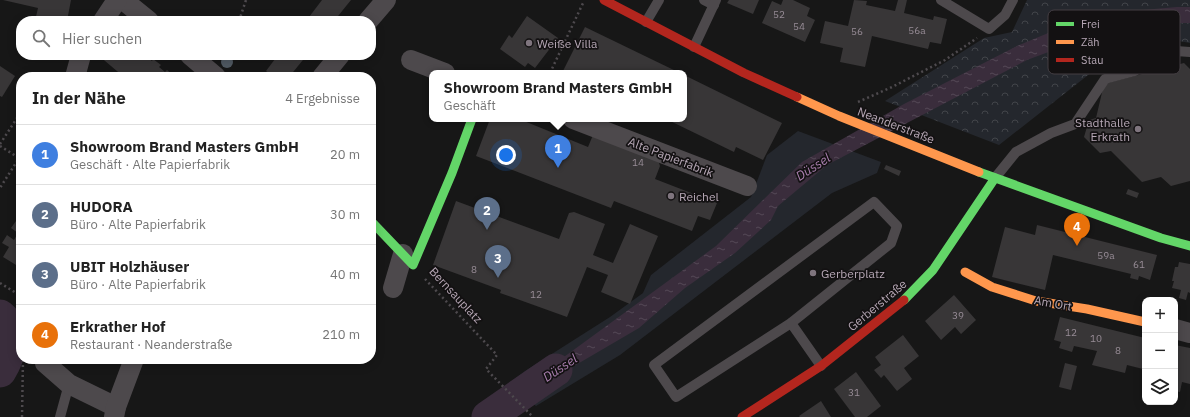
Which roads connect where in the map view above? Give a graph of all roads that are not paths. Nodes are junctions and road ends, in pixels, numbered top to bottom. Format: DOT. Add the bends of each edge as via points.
graph roads {
  1 [pos="117,0"];
  2 [pos="123,0"];
  3 [pos="386,0"];
  4 [pos="604,0"];
  5 [pos="659,0"];
  6 [pos="704,0"];
  7 [pos="942,0"];
  8 [pos="1013,0"];
  9 [pos="715,2"];
  10 [pos="106,16"];
  11 [pos="143,16"];
  12 [pos="372,16"];
  13 [pos="646,22"];
  14 [pos="694,47"];
  15 [pos="1180,51"];
  16 [pos="1190,52"];
  17 [pos="80,60"];
  18 [pos="196,60"];
  19 [pos="336,60"];
  20 [pos="411,60"];
  21 [pos="437,70"];
  22 [pos="76,72"];
  23 [pos="210,72"];
  24 [pos="326,72"];
  25 [pos="1124,74"];
  26 [pos="471,122"];
  27 [pos="581,122"];
  28 [pos="995,178"];
  29 [pos="747,186"];
  30 [pos="376,226"];
  31 [pos="1190,246"];
  32 [pos="408,260"];
  33 [pos="965,272"];
  34 [pos="393,288"];
  35 [pos="1142,321"];
  36 [pos="791,323"];
  37 [pos="1178,330"];
  38 [pos="1190,333"];
  39 [pos="46,364"];
  40 [pos="132,364"];
  41 [pos="821,366"];
  42 [pos="69,384"];
  43 [pos="115,412"];
  44 [pos="60,417"];
  45 [pos="742,417"];
  1 -- 10 [label="street"];
  2 -- 11 [label="street"];
  3 -- 12 [label="street"];
  4 -- 13 [label="street, Neanderstraße"];
  5 -- 13 [label="lane"];
  6 -- 9 [label="lane"];
  7 -- 8 [label="lane" via="988,30 1005,15"];
  9 -- 14 [label="lane"];
  13 -- 14 [label="street, Neanderstraße"];
  14 -- 28 [label="street, Neanderstraße" via="744,73 836,114"];
  15 -- 16 [label="lane"];
  17 -- 22 [label="street"];
  18 -- 23 [label="street"];
  19 -- 24 [label="street"];
  20 -- 21 [label="street"];
  25 -- 28 [label="lane" via="1105,79 1075,124 1016,152"];
  26 -- 32 [label="street" via="452,173"];
  27 -- 29 [label="street, Alte Papierfabrik"];
  28 -- 31 [label="street, Neanderstraße"];
  28 -- 41 [label="street, Gerberstraße" via="933,270 902,302"];
  30 -- 32 [label="street"];
  32 -- 34 [label="street"];
  33 -- 35 [label="street, Am Ort" via="992,287 1036,301"];
  36 -- 36 [label="lane" via="891,243 896,226 874,202 654,365 676,397"];
  36 -- 41 [label="lane"];
  37 -- 38 [label="street"];
  39 -- 42 [label="street"];
  40 -- 43 [label="street"];
  41 -- 45 [label="street, Gerberstraße"];
  42 -- 43 [label="street"];
  42 -- 44 [label="lane"];
}
